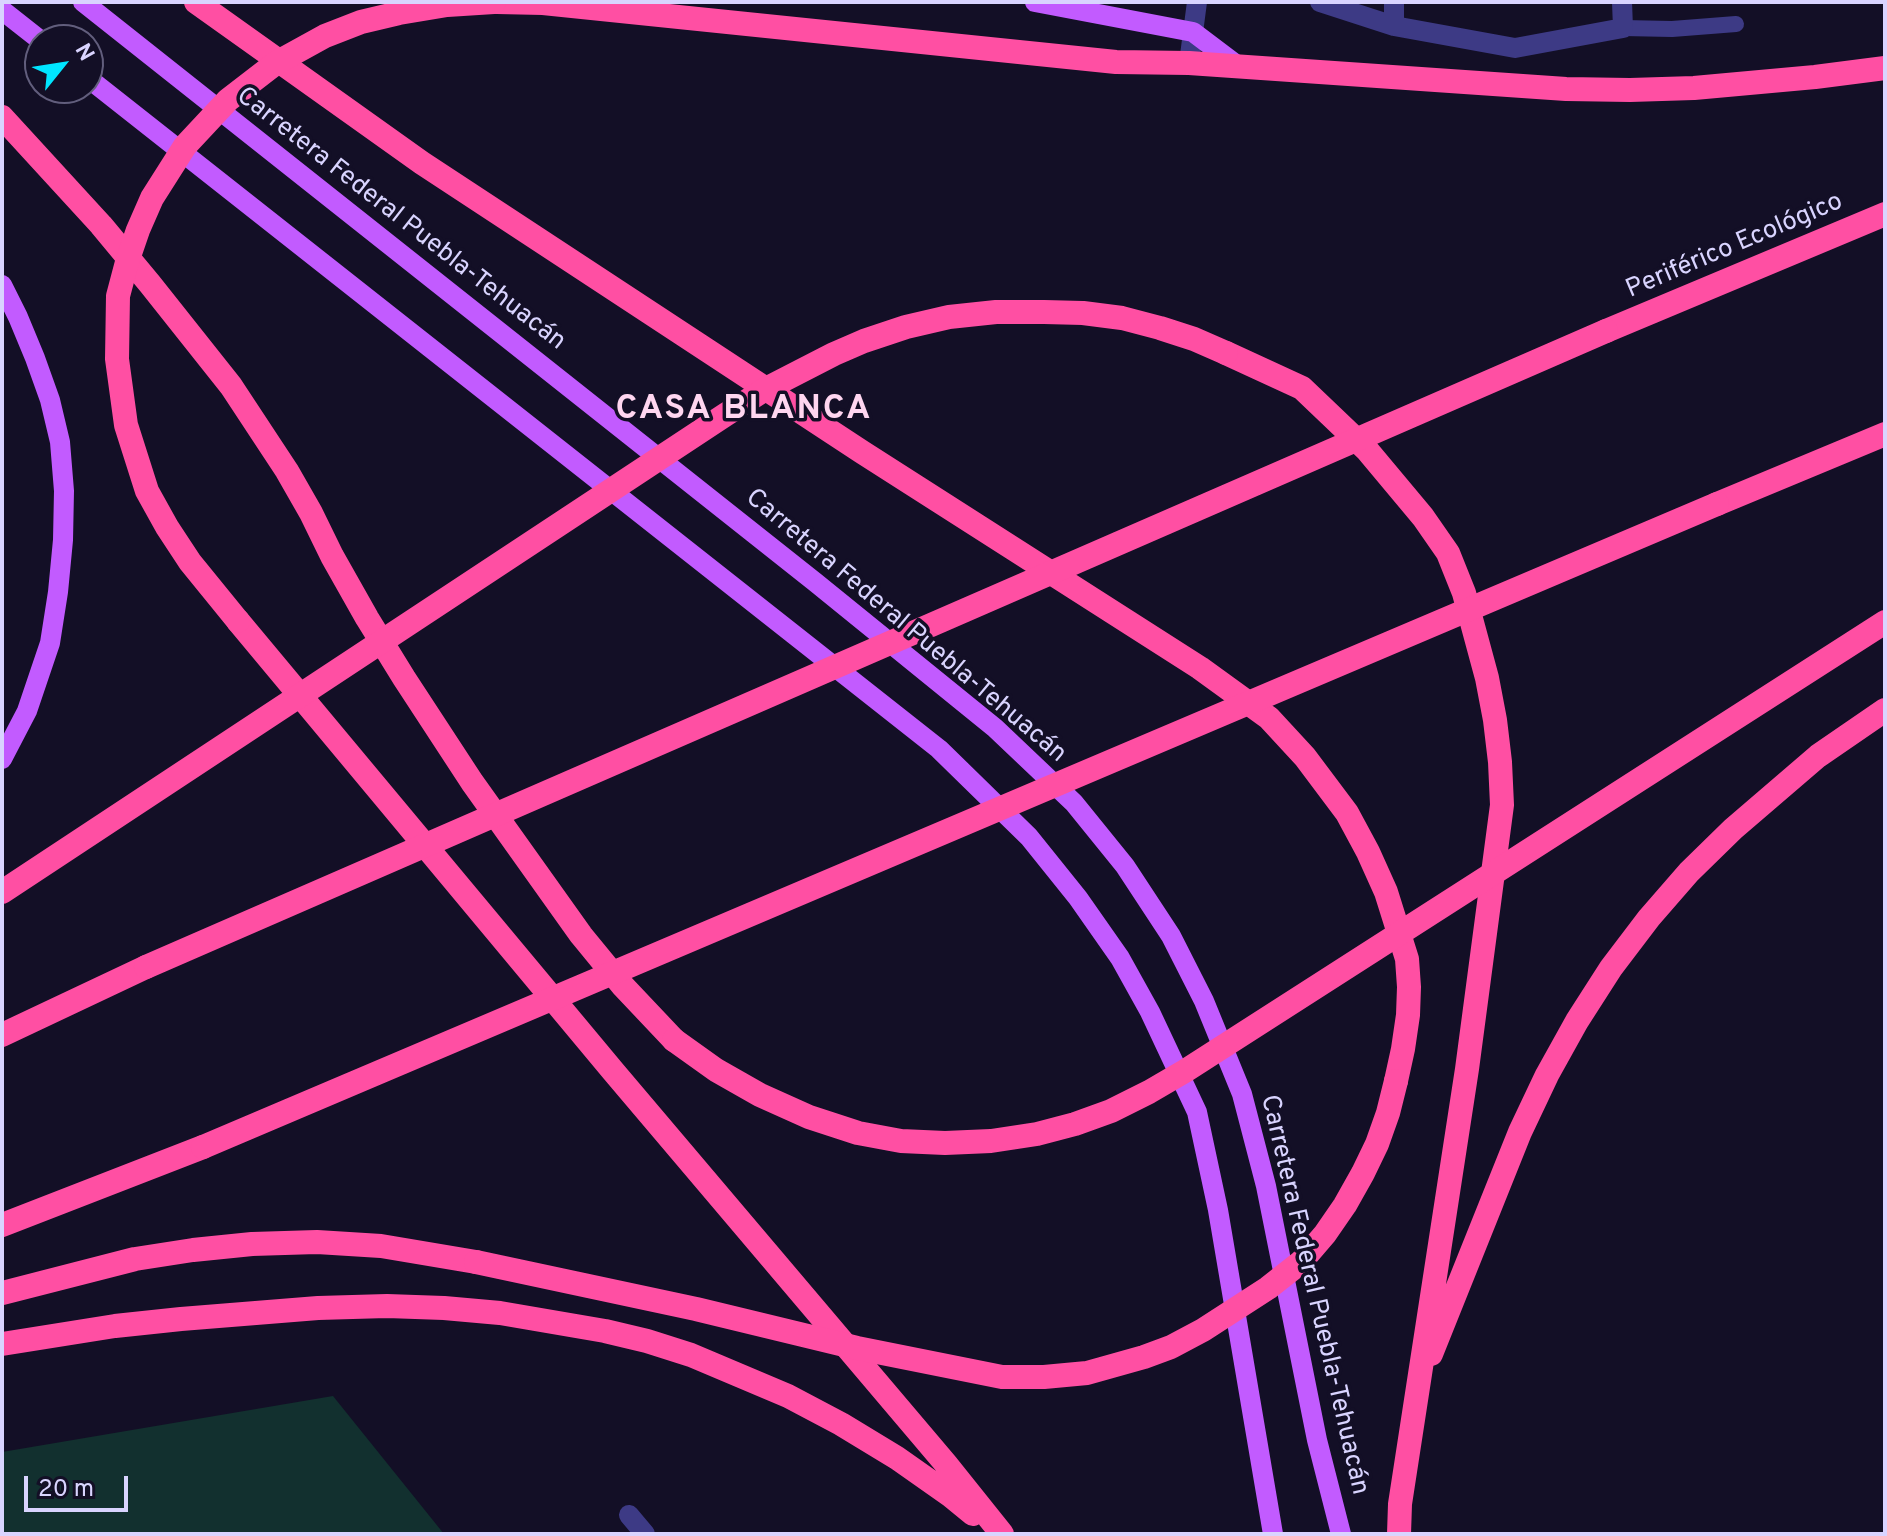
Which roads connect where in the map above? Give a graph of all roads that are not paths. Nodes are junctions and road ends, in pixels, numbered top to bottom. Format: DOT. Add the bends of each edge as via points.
graph roads {
  1 [pos="83,2"];
  2 [pos="196,2"];
  3 [pos="496,2"];
  4 [pos="1035,2"];
  5 [pos="1197,2"];
  6 [pos="1320,2"];
  7 [pos="1394,2"];
  8 [pos="1622,2"];
  9 [pos="2,10"];
  10 [pos="1736,24"];
  11 [pos="1394,26"];
  12 [pos="24,27"];
  13 [pos="1623,28"];
  14 [pos="1193,32"];
  15 [pos="1189,63"];
  16 [pos="1238,66"];
  17 [pos="1885,68"];
  18 [pos="104,91"];
  19 [pos="2,117"];
  20 [pos="1885,214"];
  21 [pos="2,285"];
  22 [pos="1885,434"];
  23 [pos="1885,622"];
  24 [pos="1885,710"];
  25 [pos="2,759"];
  26 [pos="2,892"];
  27 [pos="2,1035"];
  28 [pos="2,1225"];
  29 [pos="2,1293"];
  30 [pos="2,1344"];
  31 [pos="1416,1393"];
  32 [pos="629,1515"];
  33 [pos="645,1534"];
  34 [pos="999,1534"];
  35 [pos="1273,1534"];
  36 [pos="1341,1534"];
  37 [pos="1399,1534"];
  1 -- 36 [label="main road, Carretera Federal Puebla-Tehuacán" via="839,601 995,728 1074,803 1125,866 1171,936 1242,1094"];
  2 -- 29 [label="highway, bridge" via="422,163 1200,668 1269,718 1347,813 1386,892 1407,959 1405,1038 1377,1144 1345,1205 1301,1262 1171,1347 1087,1373 1002,1377 381,1246 317,1242 193,1250"];
  3 -- 15 [label="highway" via="1116,62"];
  3 -- 34 [label="highway, bridge" via="435,7 361,22 325,36 276,63 228,100 185,146 152,198 118,296 117,359 126,425 147,491 205,582 936,1452"];
  4 -- 14 [label="main road"];
  5 -- 14 [label="street"];
  6 -- 11 [label="street"];
  7 -- 11 [label="street"];
  8 -- 13 [label="street"];
  9 -- 12 [label="main road"];
  10 -- 13 [label="lane"];
  11 -- 13 [label="street" via="1515,48"];
  14 -- 15 [label="street"];
  14 -- 16 [label="main road"];
  15 -- 16 [label="highway"];
  16 -- 17 [label="highway" via="1630,90 1755,84"];
  18 -- 35 [label="main road" via="939,749 1029,837 1120,958 1197,1112"];
  19 -- 23 [label="highway, bridge" via="101,225 231,386 287,471 367,618 472,782 622,985 674,1040 716,1070 809,1117 858,1133 901,1141 991,1141 1037,1134 1111,1111 1185,1071"];
  20 -- 27 [label="highway, Periférico Ecológico, bridge" via="146,967"];
  21 -- 25 [label="main road" via="50,400 64,491 50,643 27,711"];
  22 -- 28 [label="highway, bridge" via="203,1147"];
  24 -- 31 [label="highway" via="1818,756 1733,829 1689,872 1611,968 1547,1075 1520,1132"];
  26 -- 31 [label="highway, bridge" via="725,415 834,354 906,327 996,312 1122,318 1194,339 1302,388 1396,483 1448,553 1487,678 1502,805"];
  30 -- 34 [label="highway" via="181,1319 387,1306 500,1313 605,1331 706,1361 788,1396 908,1465"];
  31 -- 37 [label="highway"];
  32 -- 33 [label="street"];
}
